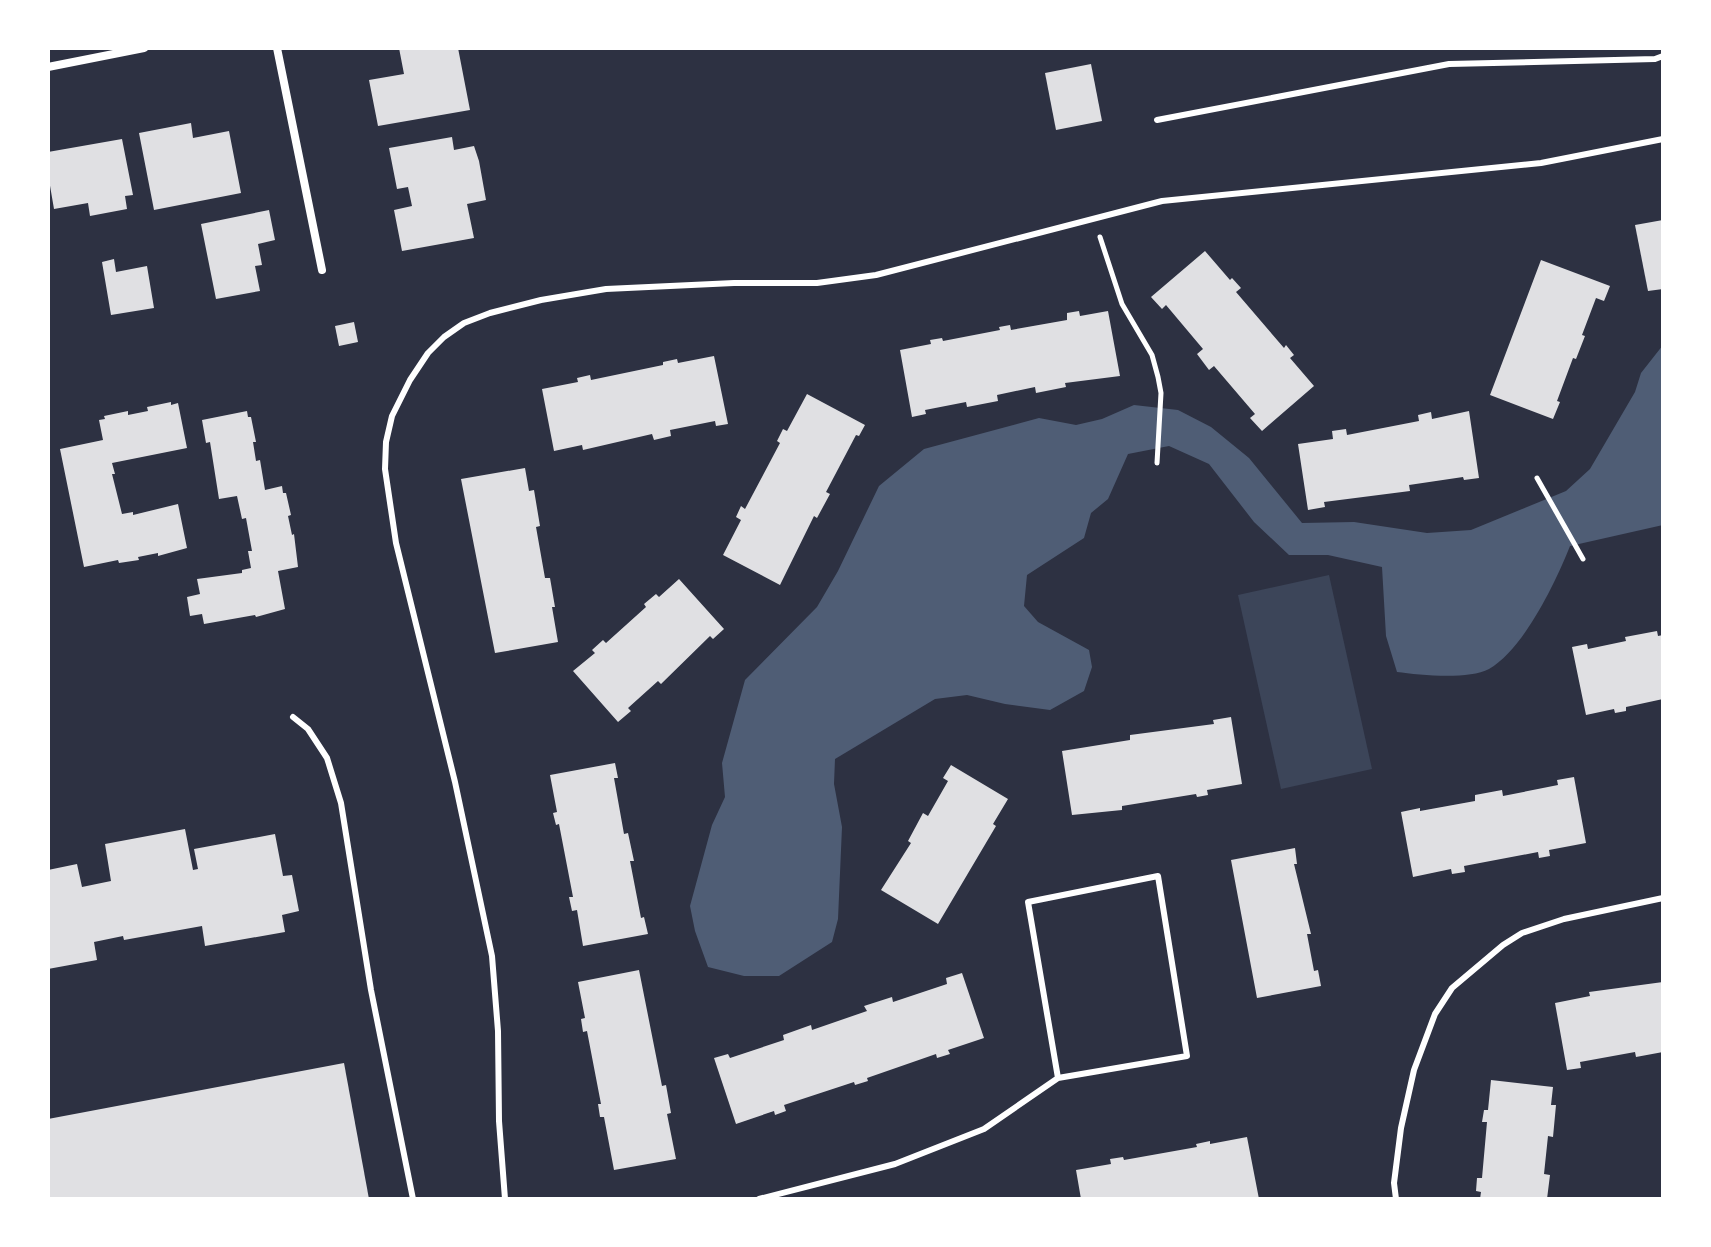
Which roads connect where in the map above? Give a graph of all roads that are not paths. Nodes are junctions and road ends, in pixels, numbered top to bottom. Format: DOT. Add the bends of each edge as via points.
graph roads {
  1 [pos="144,48"];
  2 [pos="277,48"];
  3 [pos="1663,56"];
  4 [pos="48,67"];
  5 [pos="1157,120"];
  6 [pos="1663,139"];
  7 [pos="322,270"];
  8 [pos="293,717"];
  9 [pos="1663,898"];
  10 [pos="1058,1078"];
  11 [pos="413,1199"];
  12 [pos="505,1199"];
  13 [pos="759,1199"];
  14 [pos="1396,1199"];
  1 -- 4 [label="street"];
  2 -- 7 [label="street"];
  3 -- 5 [label="lane" via="1449,64"];
  6 -- 12 [label="lane" via="1541,163 1162,201 876,275 817,283 606,289 490,313 444,337 410,380 392,416 386,442 389,503 492,956"];
  8 -- 11 [label="lane" via="319,744 336,784"];
  9 -- 14 [label="lane" via="1522,933 1452,988 1435,1014 1414,1070 1401,1128"];
  10 -- 10 [label="lane" via="1028,902 1158,876 1187,1056"];
  10 -- 13 [label="lane" via="984,1129 895,1164"];
}
